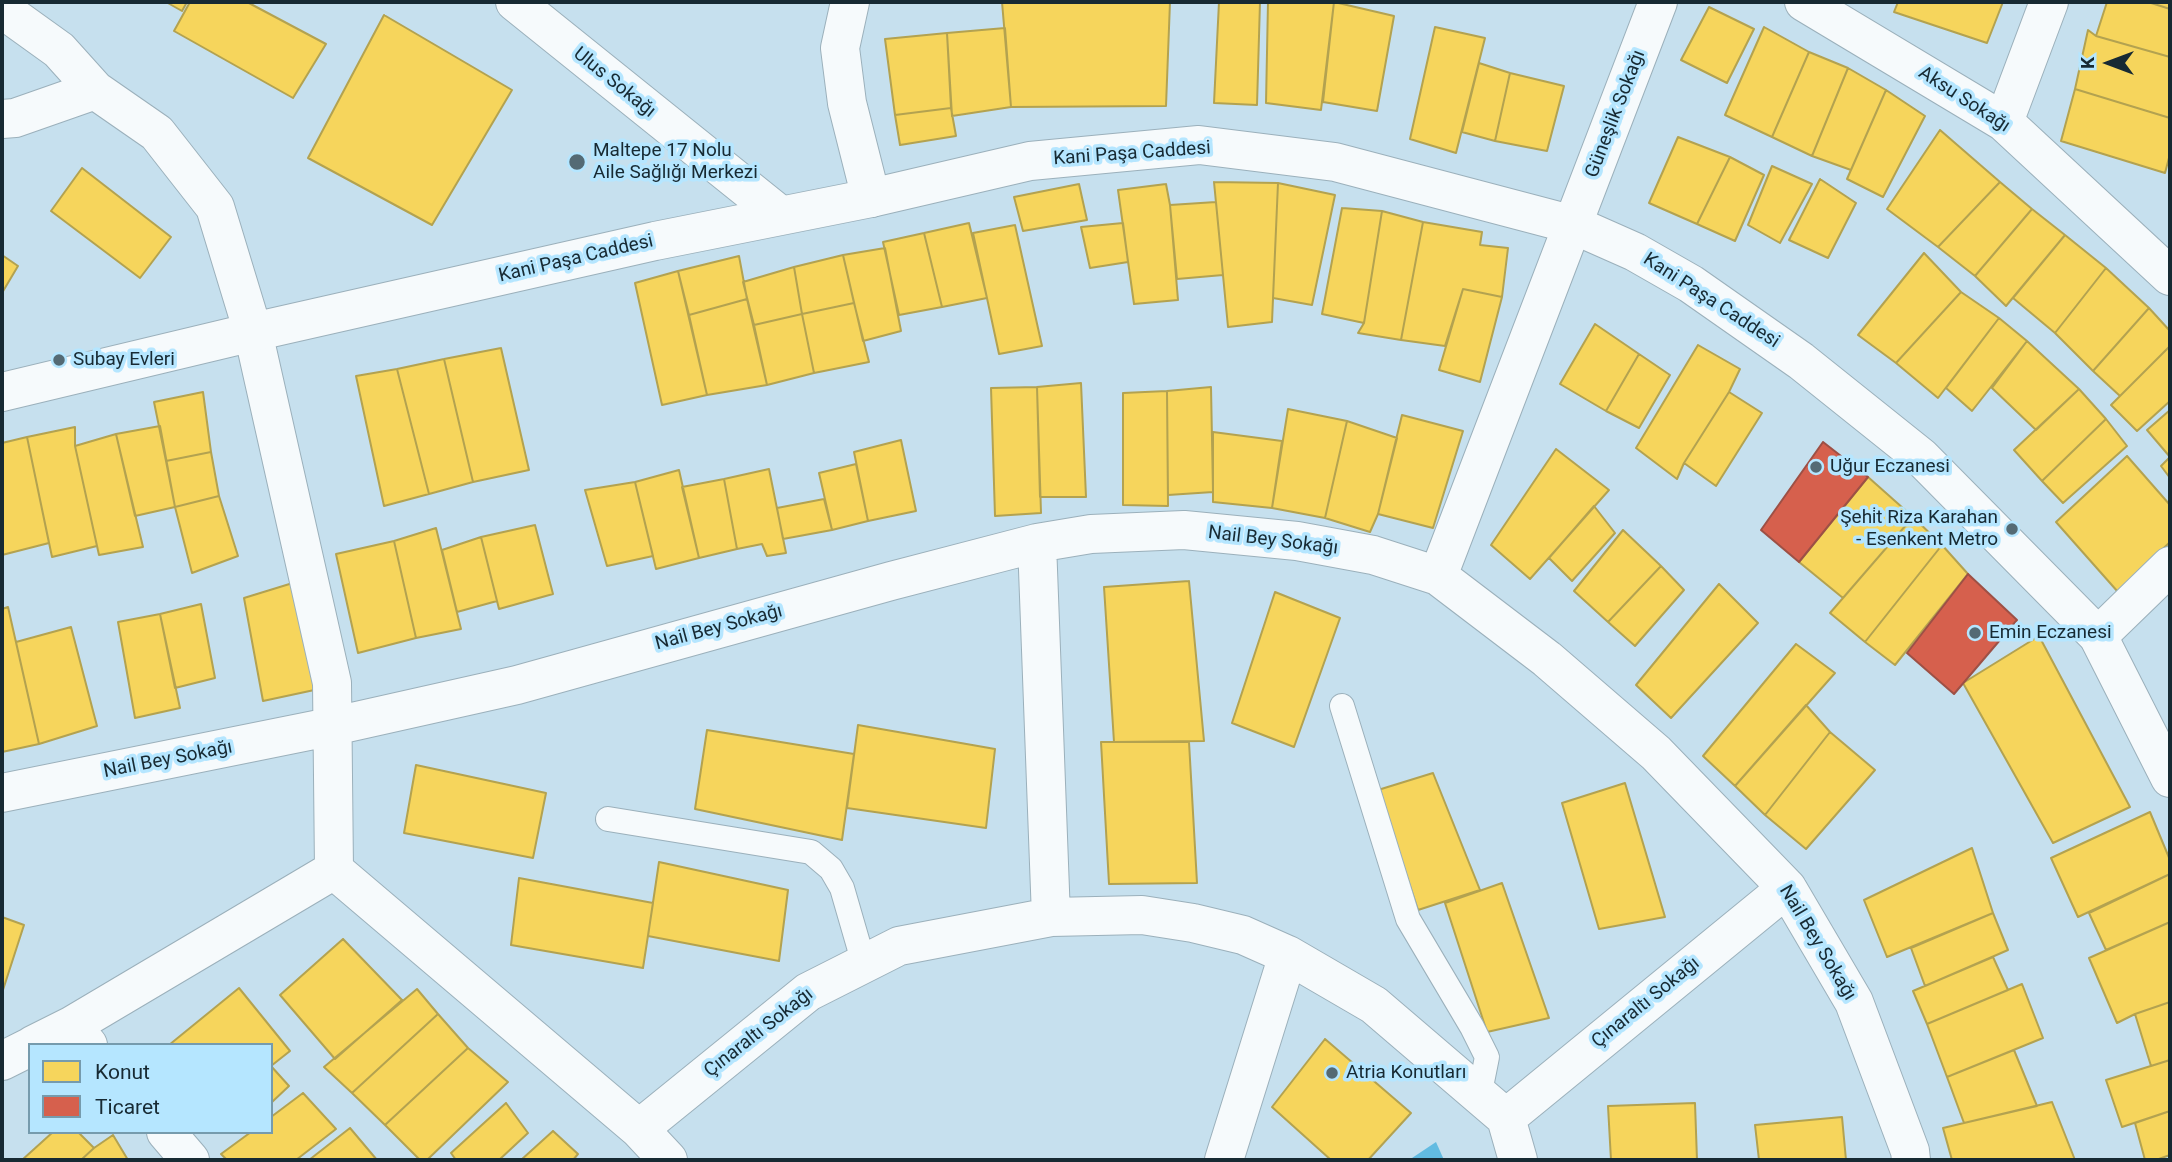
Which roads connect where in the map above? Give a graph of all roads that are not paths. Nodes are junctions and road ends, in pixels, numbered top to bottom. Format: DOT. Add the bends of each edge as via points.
graph roads {
  1 [pos="515,2"];
  2 [pos="850,2"];
  3 [pos="1658,2"];
  4 [pos="1804,2"];
  5 [pos="2049,2"];
  6 [pos="2,9"];
  7 [pos="95,90"];
  8 [pos="2,119"];
  9 [pos="2004,122"];
  10 [pos="871,198"];
  11 [pos="780,215"];
  12 [pos="1574,225"];
  13 [pos="2170,276"];
  14 [pos="253,332"];
  15 [pos="2,391"];
  16 [pos="1037,543"];
  17 [pos="2170,566"];
  18 [pos="1438,576"];
  19 [pos="2098,636"];
  20 [pos="1342,706"];
  21 [pos="334,726"];
  22 [pos="2170,778"];
  23 [pos="2,793"];
  24 [pos="608,819"];
  25 [pos="334,870"];
  26 [pos="1787,888"];
  27 [pos="1051,917"];
  28 [pos="1288,955"];
  29 [pos="864,964"];
  30 [pos="79,1035"];
  31 [pos="45,1043"];
  32 [pos="28,1048"];
  33 [pos="2,1061"];
  34 [pos="1476,1092"];
  35 [pos="1506,1118"];
  36 [pos="639,1129"];
  37 [pos="168,1134"];
  38 [pos="665,1159"];
  39 [pos="190,1160"];
  40 [pos="1224,1160"];
  41 [pos="1518,1160"];
  42 [pos="1911,1160"];
  1 -- 11 [label="street, Ulus Sokağı"];
  2 -- 10 [label="street" via="839,48 847,103"];
  3 -- 12 [label="street, Güneşlik Sokağı"];
  4 -- 9 [label="street, Aksu Sokağı"];
  5 -- 9 [label="street"];
  6 -- 7 [label="street" via="59,50"];
  7 -- 8 [label="street"];
  7 -- 14 [label="street" via="157,133 215,207"];
  9 -- 13 [label="street, Aksu Sokağı"];
  10 -- 11 [label="street, Kani Paşa Caddesi"];
  10 -- 12 [label="street, Kani Paşa Caddesi" via="1030,161 1199,145 1335,162"];
  11 -- 14 [label="street, Kani Paşa Caddesi"];
  12 -- 18 [label="street"];
  12 -- 19 [label="street, Kani Paşa Caddesi" via="1691,284 1801,361 1921,457"];
  14 -- 15 [label="street, Kani Paşa Caddesi"];
  14 -- 21 [label="street" via="332,683"];
  16 -- 18 [label="street, Nail Bey Sokağı" via="1091,534 1184,530 1297,541 1373,555"];
  16 -- 21 [label="street, Nail Bey Sokağı" via="517,685"];
  16 -- 27 [label="street"];
  17 -- 19 [label="street"];
  18 -- 26 [label="street, Nail Bey Sokağı" via="1547,659 1656,753"];
  19 -- 22 [label="street, Kani Paşa Caddesi"];
  20 -- 34 [label="lane" via="1408,919 1487,1057"];
  21 -- 23 [label="street, Nail Bey Sokağı"];
  21 -- 25 [label="street"];
  24 -- 29 [label="lane" via="811,852 831,869 842,888"];
  25 -- 30 [label="street"];
  25 -- 36 [label="street"];
  26 -- 35 [label="street, Çınaraltı Sokağı"];
  26 -- 42 [label="street, Nail Bey Sokağı" via="1854,1002"];
  27 -- 28 [label="street, Çınaraltı Sokağı" via="1142,915 1193,923 1243,935"];
  27 -- 29 [label="street, Çınaraltı Sokağı" via="899,946"];
  28 -- 34 [label="street, Çınaraltı Sokağı" via="1374,1005"];
  28 -- 40 [label="street"];
  29 -- 36 [label="street, Çınaraltı Sokağı" via="808,992"];
  30 -- 31 [label="street"];
  32 -- 33 [label="street"];
  34 -- 35 [label="street, Çınaraltı Sokağı"];
  35 -- 41 [label="street"];
  36 -- 38 [label="street"];
  37 -- 39 [label="street"];
}
